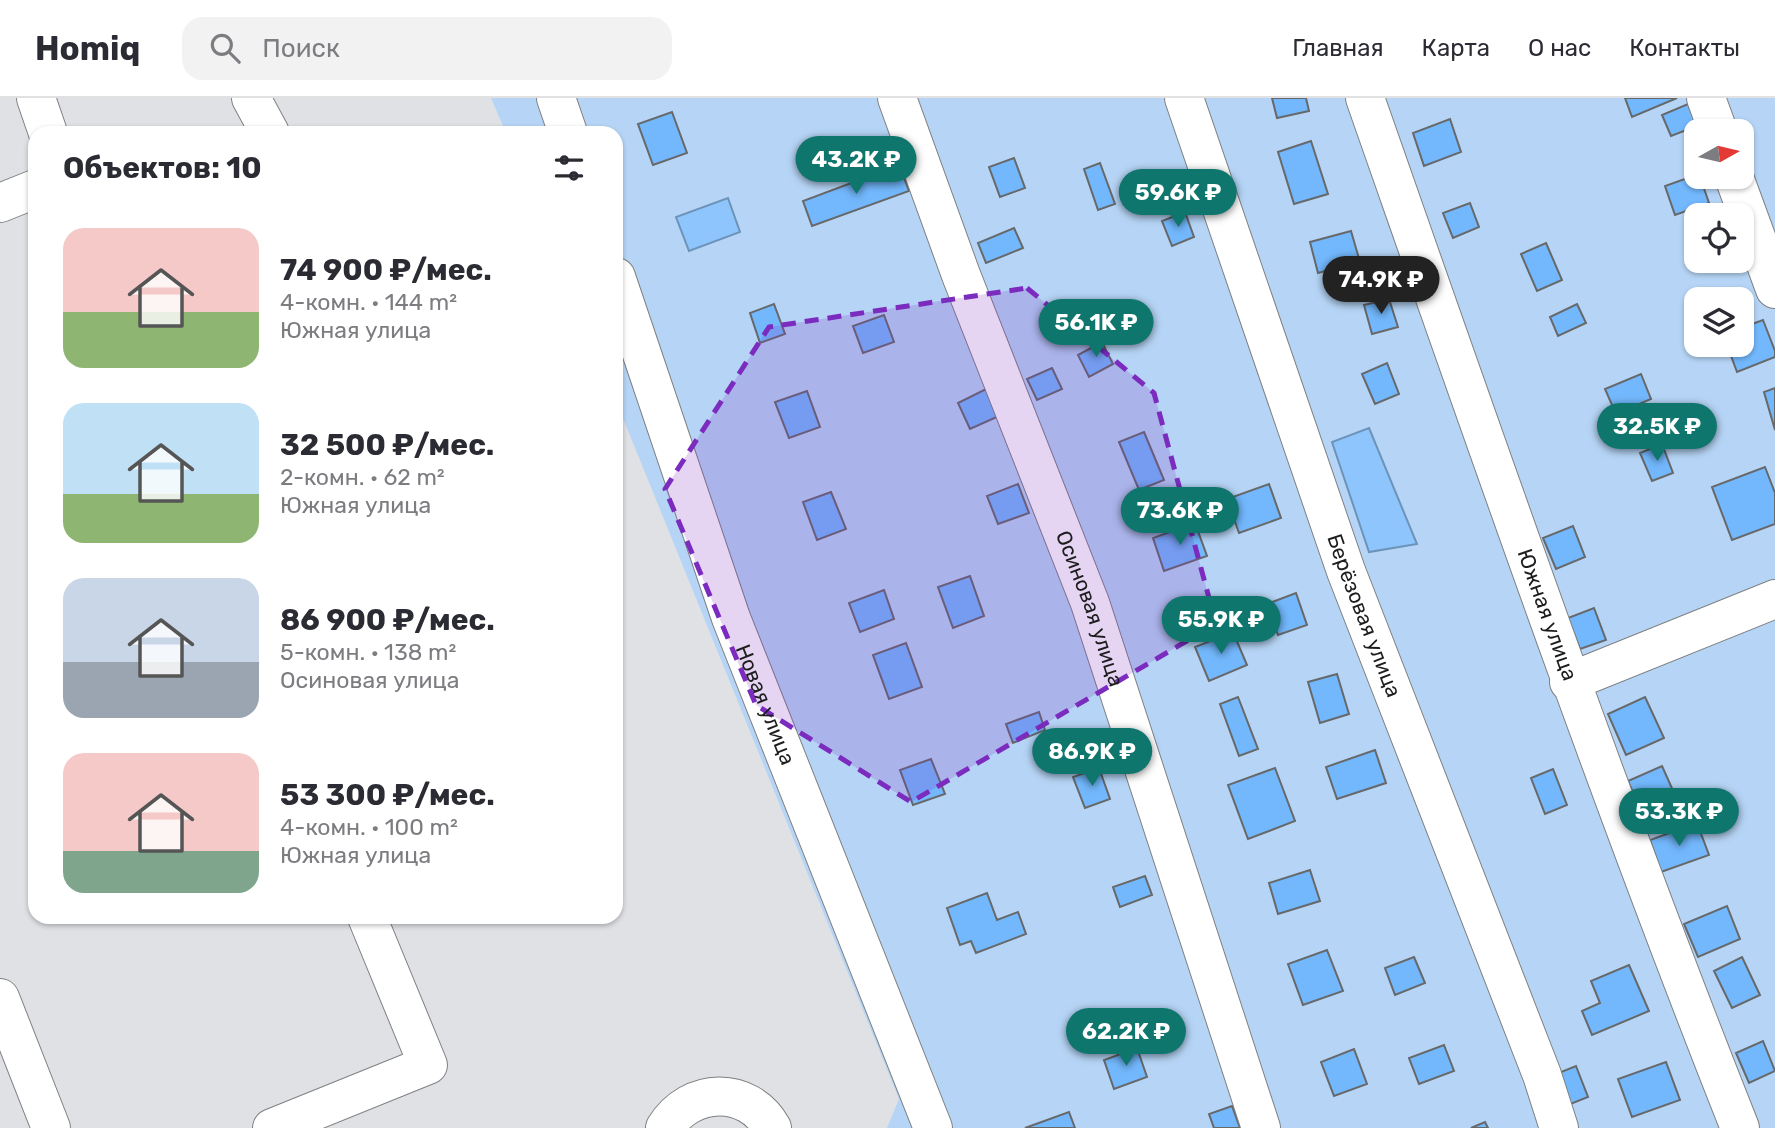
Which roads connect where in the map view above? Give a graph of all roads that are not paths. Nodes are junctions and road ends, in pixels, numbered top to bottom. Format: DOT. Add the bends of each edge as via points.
graph roads {
  1 [pos="36,98"];
  2 [pos="251,98"];
  3 [pos="556,98"];
  4 [pos="897,98"];
  5 [pos="1184,98"];
  6 [pos="1365,98"];
  7 [pos="1706,98"];
  8 [pos="1714,119"];
  9 [pos="46,126"];
  10 [pos="266,126"];
  11 [pos="566,126"];
  12 [pos="1738,189"];
  13 [pos="28,192"];
  14 [pos="0,203"];
  15 [pos="1775,289"];
  16 [pos="623,297"];
  17 [pos="1775,599"];
  18 [pos="1569,682"];
  19 [pos="370,924"];
  20 [pos="0,999"];
  21 [pos="51,1128"];
  22 [pos="272,1128"];
  23 [pos="665,1128"];
  24 [pos="772,1128"];
  25 [pos="933,1128"];
  26 [pos="1261,1128"];
  27 [pos="1559,1128"];
  28 [pos="1740,1128"];
  1 -- 9 [label="street"];
  2 -- 10 [label="street"];
  3 -- 11 [label="street"];
  4 -- 26 [label="street, Осиновая улица" via="1090,603"];
  5 -- 27 [label="street, Берёзовая улица" via="1346,571"];
  6 -- 18 [label="street, Южная улица"];
  7 -- 8 [label="street"];
  12 -- 15 [label="street"];
  13 -- 14 [label="street"];
  16 -- 25 [label="street, Новая улица" via="731,618"];
  17 -- 18 [label="street"];
  18 -- 28 [label="street, Южная улица"];
  19 -- 22 [label="street" via="428,1065"];
  20 -- 21 [label="street"];
  23 -- 24 [label="street" via="692,1101 720,1095 747,1102"];
}
